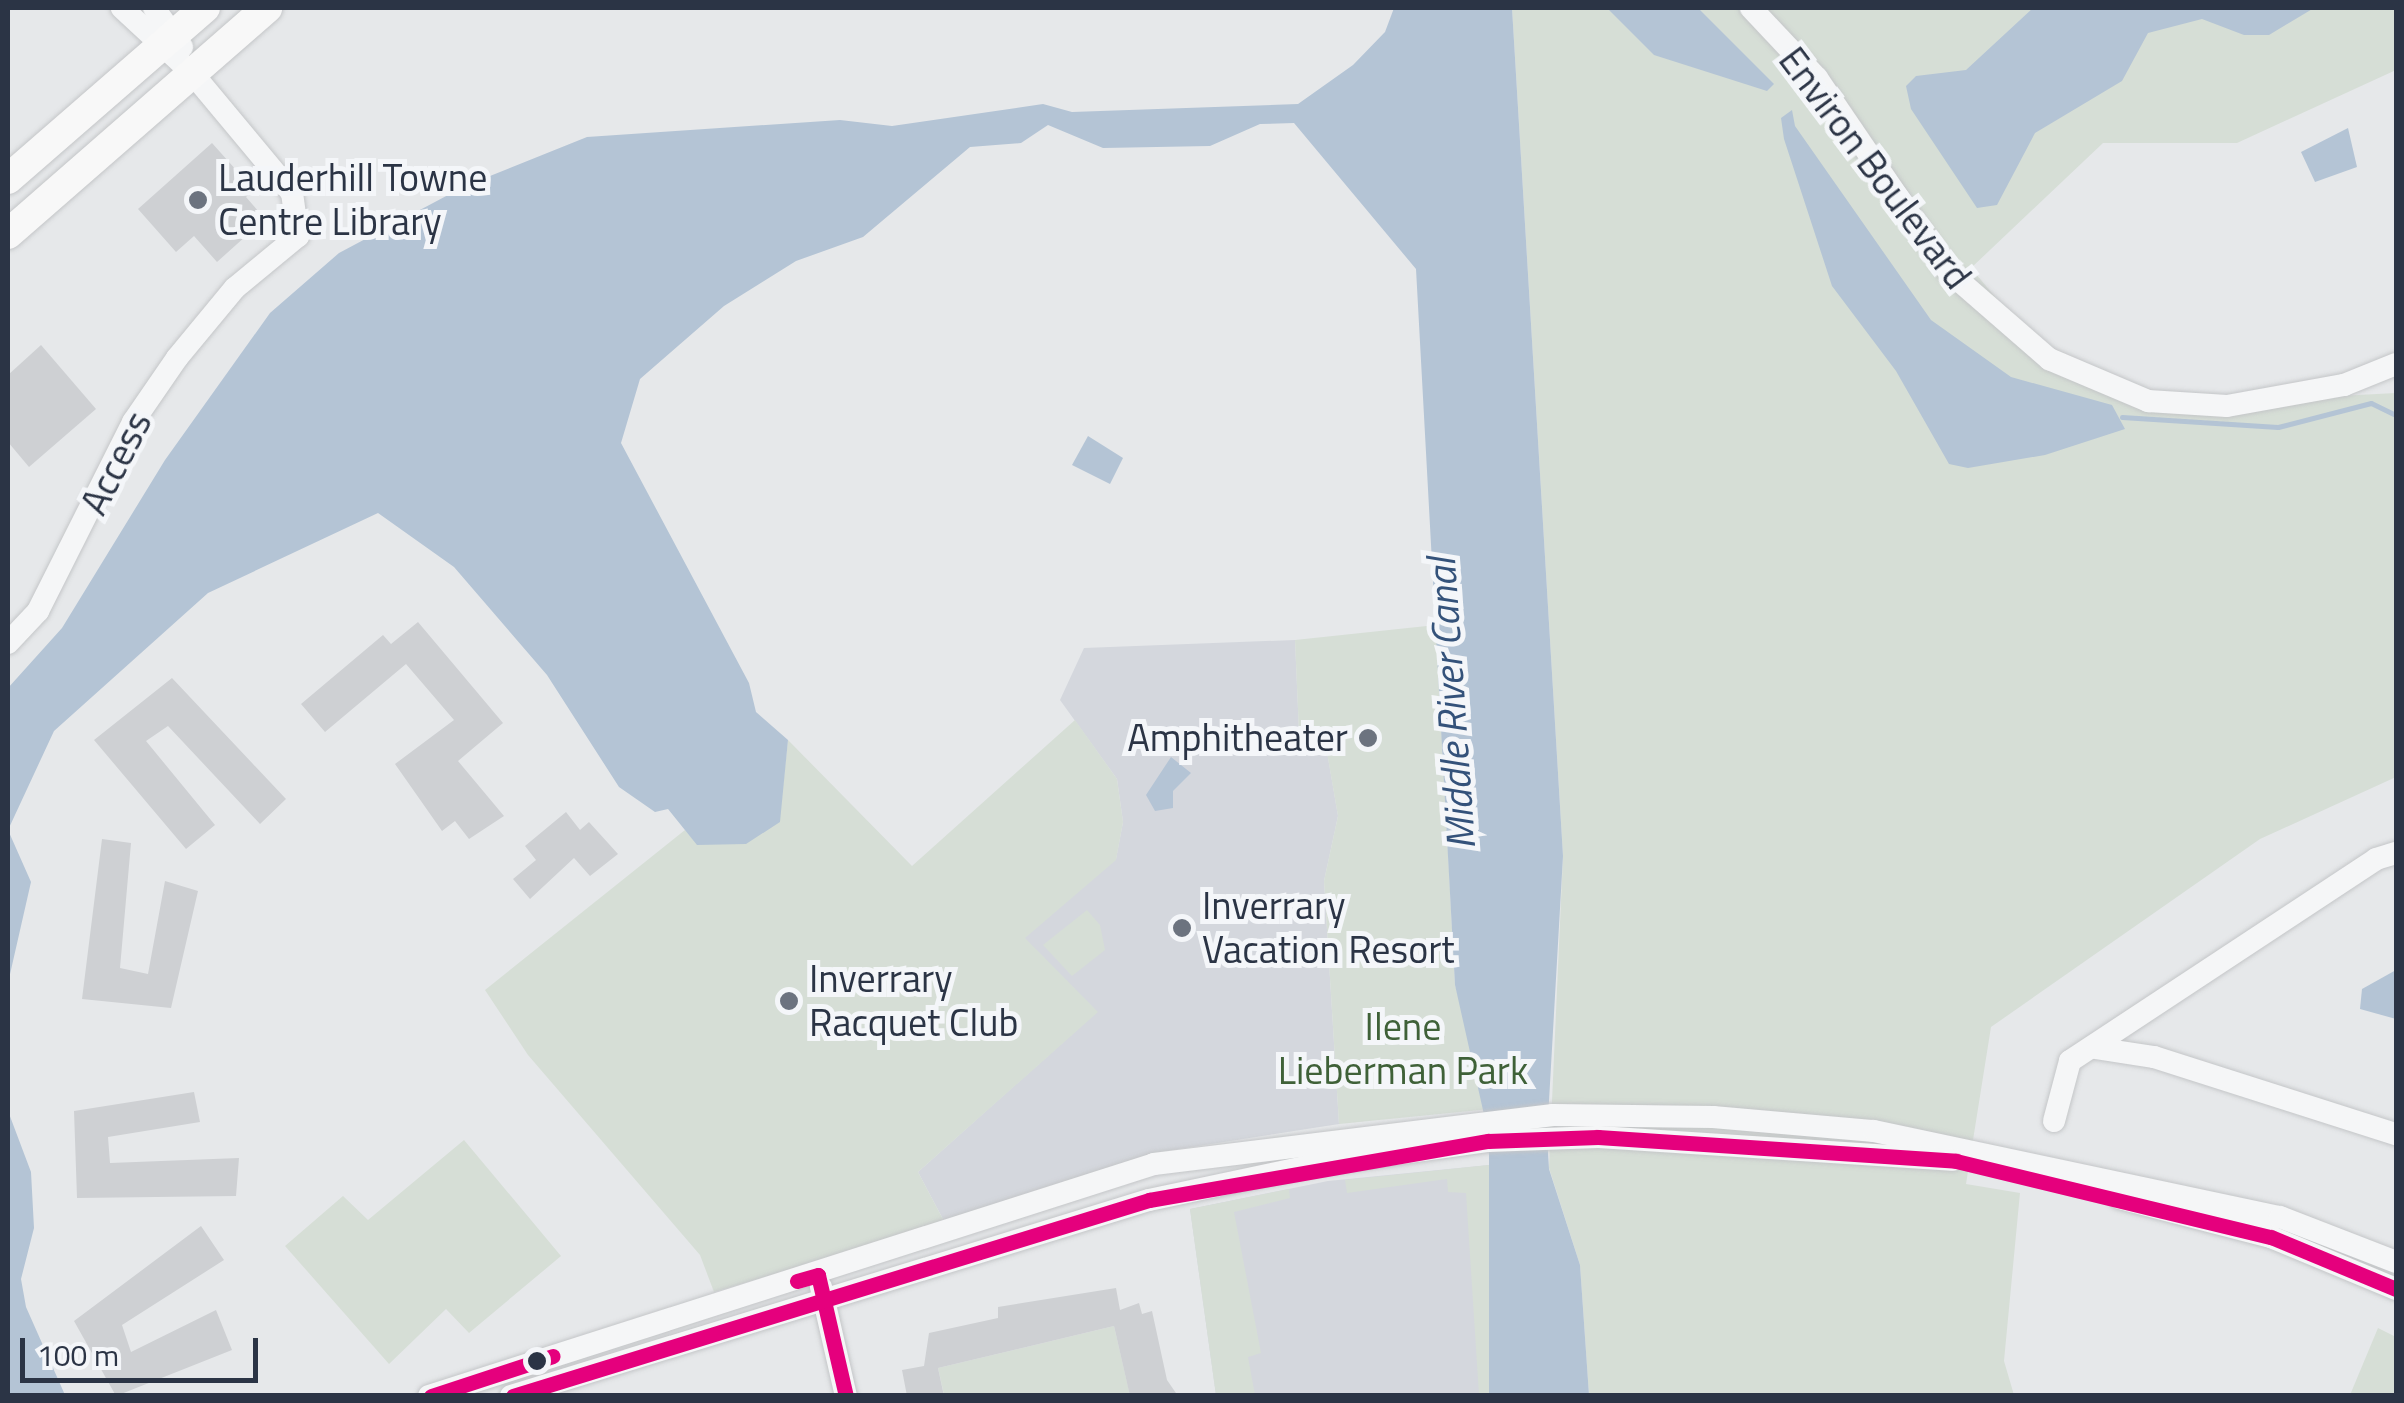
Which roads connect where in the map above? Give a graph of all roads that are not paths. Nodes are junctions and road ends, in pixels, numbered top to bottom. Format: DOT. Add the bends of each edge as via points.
graph roads {
  1 [pos="122,8"];
  2 [pos="154,8"];
  3 [pos="205,8"];
  4 [pos="267,8"];
  5 [pos="1751,8"];
  6 [pos="167,41"];
  7 [pos="192,73"];
  8 [pos="8,179"];
  9 [pos="8,234"];
  10 [pos="2396,364"];
  11 [pos="8,643"];
  12 [pos="2396,853"];
  13 [pos="2156,1007"];
  14 [pos="2095,1048"];
  15 [pos="2154,1057"];
  16 [pos="2054,1121"];
  17 [pos="1554,1127"];
  18 [pos="1486,1131"];
  19 [pos="2396,1134"];
  20 [pos="2396,1262"];
  21 [pos="818,1275"];
  22 [pos="2396,1289"];
  23 [pos="825,1298"];
  24 [pos="430,1396"];
  25 [pos="511,1396"];
  26 [pos="846,1396"];
  1 -- 6 [label="street"];
  2 -- 6 [label="street"];
  3 -- 6 [label="main road"];
  4 -- 7 [label="main road"];
  5 -- 10 [label="street, Environ Boulevard" via="1817,78 1948,272 2050,360 2148,401 2226,406 2344,385"];
  6 -- 7 [label="street"];
  6 -- 8 [label="main road"];
  7 -- 9 [label="main road"];
  7 -- 11 [label="street, Access" via="292,192 298,236 235,288 134,422 38,611"];
  12 -- 13 [label="street" via="2376,859"];
  13 -- 14 [label="street"];
  13 -- 15 [label="street"];
  14 -- 15 [label="street"];
  14 -- 16 [label="street" via="2070,1061"];
  15 -- 19 [label="street"];
  17 -- 18 [label="street"];
  17 -- 20 [label="street" via="1714,1117 1874,1131 2280,1217"];
  17 -- 22 [label="street" via="1956,1161 2270,1237"];
  18 -- 21 [label="street" via="1154,1164"];
  18 -- 23 [label="street" via="1149,1200"];
  21 -- 23 [label="street"];
  21 -- 24 [label="street"];
  23 -- 25 [label="street"];
  23 -- 26 [label="street"];
}
